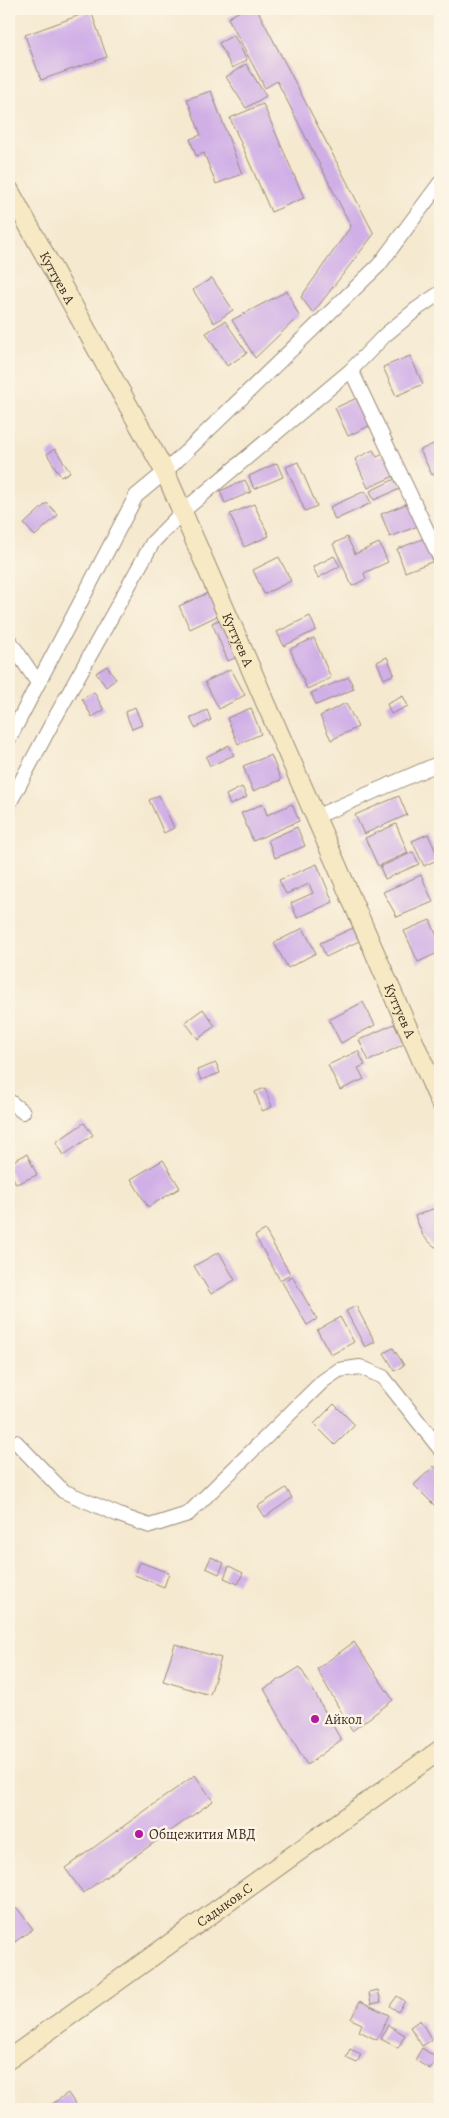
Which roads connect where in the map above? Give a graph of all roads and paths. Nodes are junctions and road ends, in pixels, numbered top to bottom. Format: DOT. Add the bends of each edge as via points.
graph roads {
  1 [pos="440,183"];
  2 [pos="9,190"];
  3 [pos="440,293"];
  4 [pos="350,370"];
  5 [pos="165,472"];
  6 [pos="182,512"];
  7 [pos="440,558"];
  8 [pos="9,640"];
  9 [pos="38,683"];
  10 [pos="9,739"];
  11 [pos="440,763"];
  12 [pos="9,804"];
  13 [pos="315,817"];
  14 [pos="9,1101"];
  15 [pos="440,1102"];
  16 [pos="23,1112"];
  17 [pos="16,1442"];
  18 [pos="440,1449"];
  19 [pos="440,1750"];
  20 [pos="9,2059"];
  1 -- 5 [label="street" via="378,265"];
  2 -- 5 [label="street, Куттуев А"];
  3 -- 4 [label="street" via="385,336"];
  4 -- 6 [label="street"];
  4 -- 7 [label="street"];
  5 -- 6 [label="street, Куттуев А"];
  5 -- 9 [label="street" via="136,496"];
  6 -- 12 [label="street" via="153,542"];
  6 -- 13 [label="street, Куттуев А"];
  8 -- 9 [label="street"];
  9 -- 10 [label="street"];
  11 -- 13 [label="street"];
  13 -- 15 [label="street, Куттуев А"];
  14 -- 16 [label="street"];
  17 -- 18 [label="street" via="63,1491 150,1526 188,1514 323,1380 338,1370 360,1367 383,1377"];
  19 -- 20 [label="street, Садыков.С"];
}
